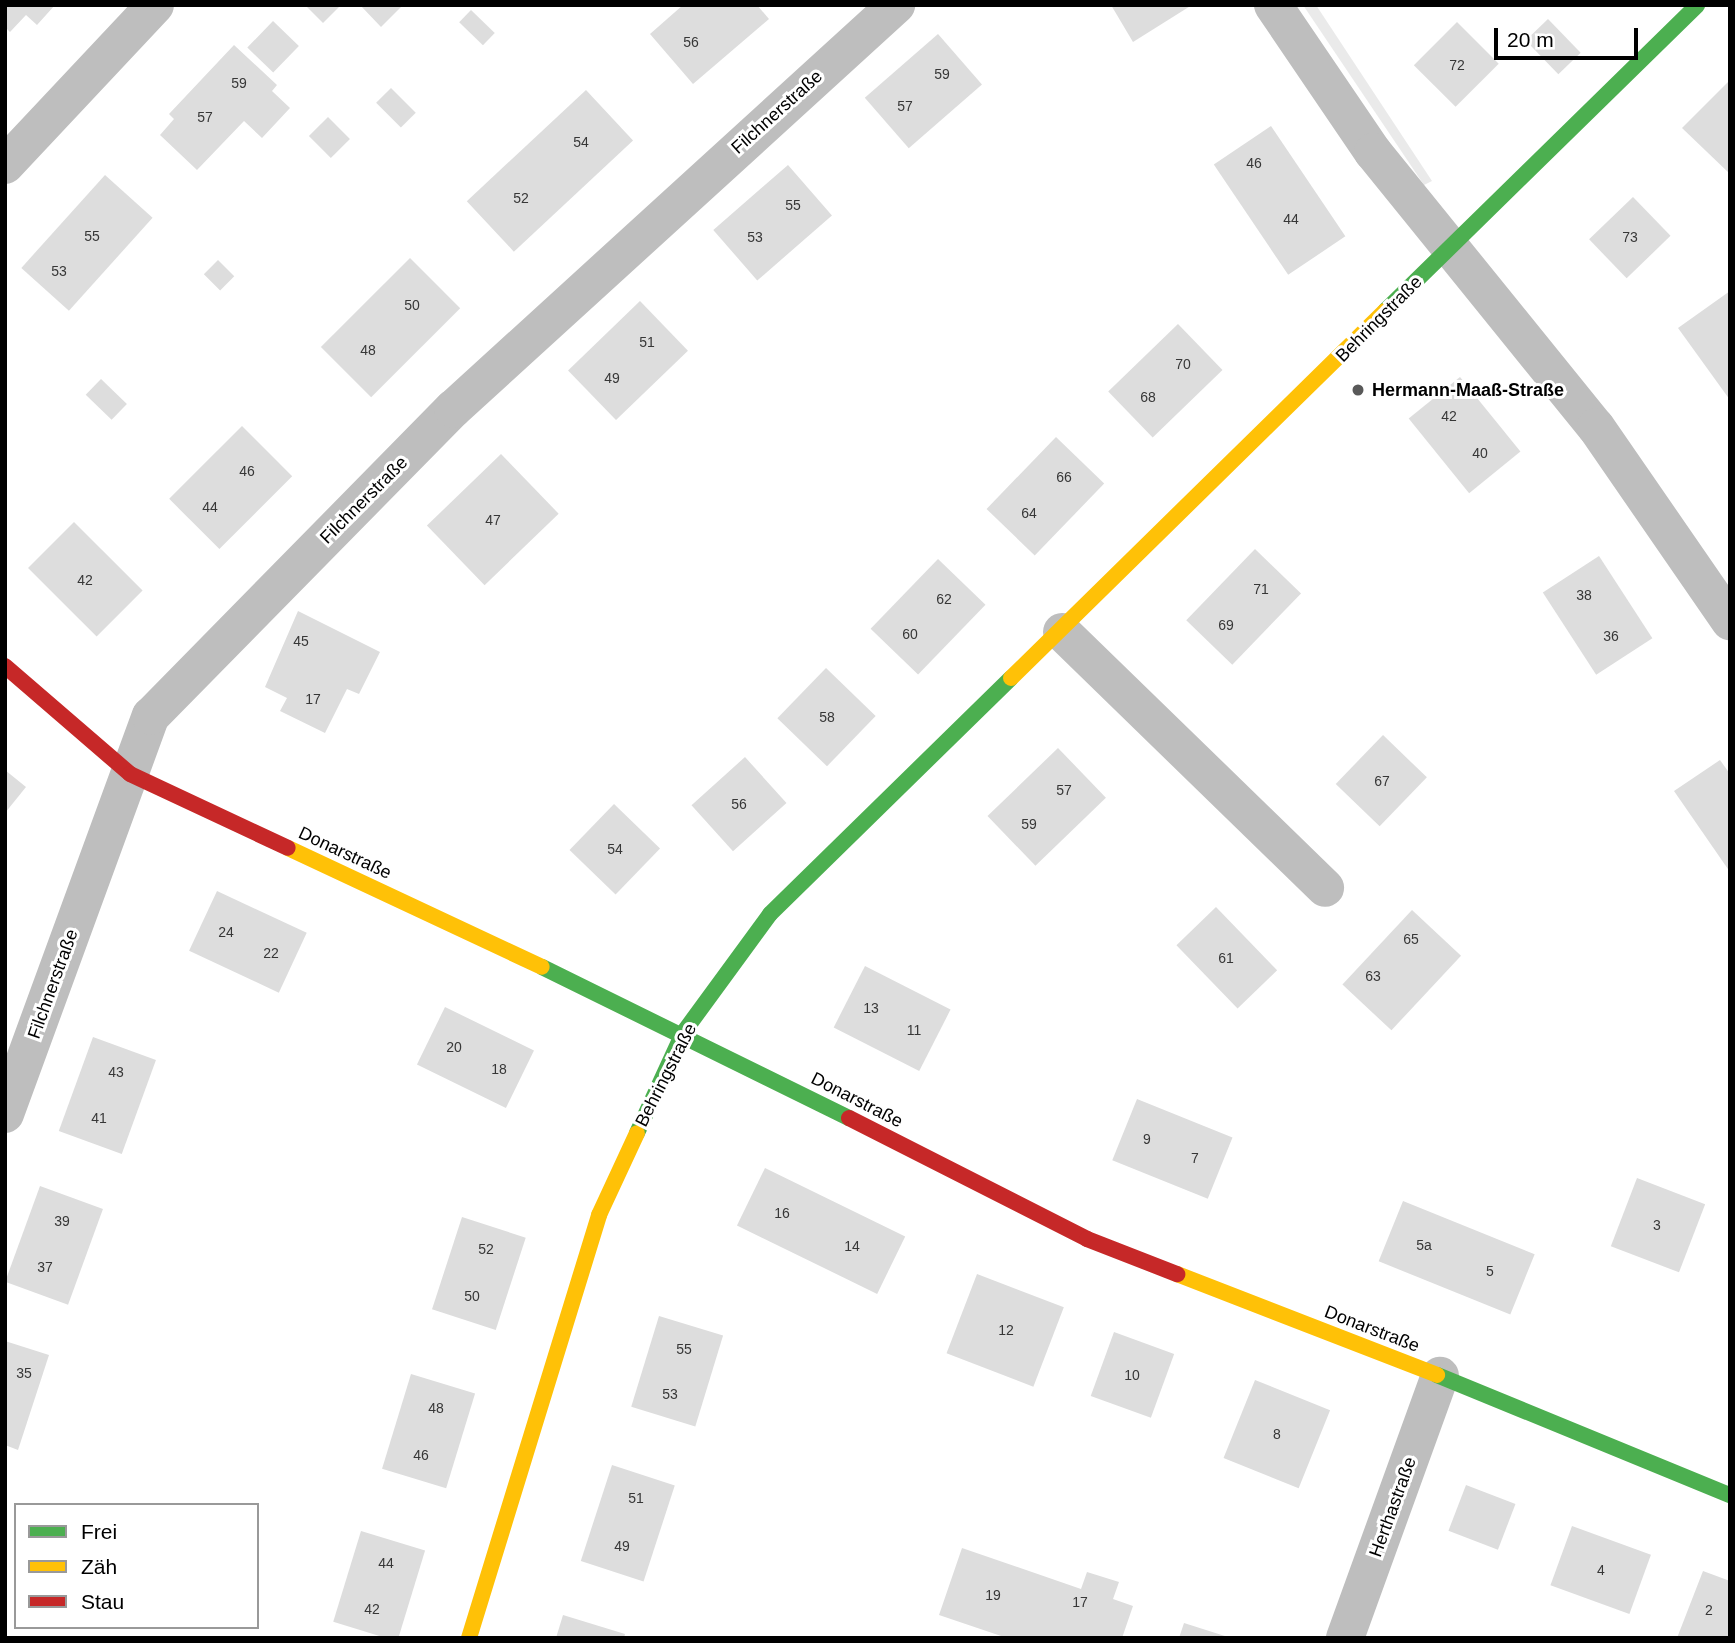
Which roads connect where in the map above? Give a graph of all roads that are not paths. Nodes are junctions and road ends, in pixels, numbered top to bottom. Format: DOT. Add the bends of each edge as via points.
graph roads {
  1 [pos="155,5"];
  2 [pos="896,5"];
  3 [pos="1273,5"];
  4 [pos="1697,5"];
  5 [pos="5,165"];
  6 [pos="1450,250"];
  7 [pos="1730,621"];
  8 [pos="1062,632"];
  9 [pos="5,666"];
  10 [pos="130,774"];
  11 [pos="1325,888"];
  12 [pos="683,1033"];
  13 [pos="5,1114"];
  14 [pos="1440,1376"];
  15 [pos="1730,1495"];
  16 [pos="469,1638"];
  17 [pos="1345,1638"];
  1 -- 5 [label="street"];
  2 -- 10 [label="street, Filchnerstraße" via="453,409 151,716"];
  3 -- 6 [label="street" via="1373,152"];
  4 -- 6 [label="street, Behringstraße"];
  6 -- 7 [label="street" via="1596,427"];
  6 -- 8 [label="street, Behringstraße"];
  8 -- 11 [label="street"];
  8 -- 12 [label="street, Behringstraße" via="771,914"];
  9 -- 10 [label="street, Donarstraße"];
  10 -- 12 [label="street, Donarstraße"];
  10 -- 13 [label="street, Filchnerstraße"];
  12 -- 14 [label="street, Donarstraße" via="1087,1239"];
  12 -- 16 [label="street, Behringstraße" via="599,1215"];
  14 -- 15 [label="street, Donarstraße"];
  14 -- 17 [label="street, Herthastraße"];
}
